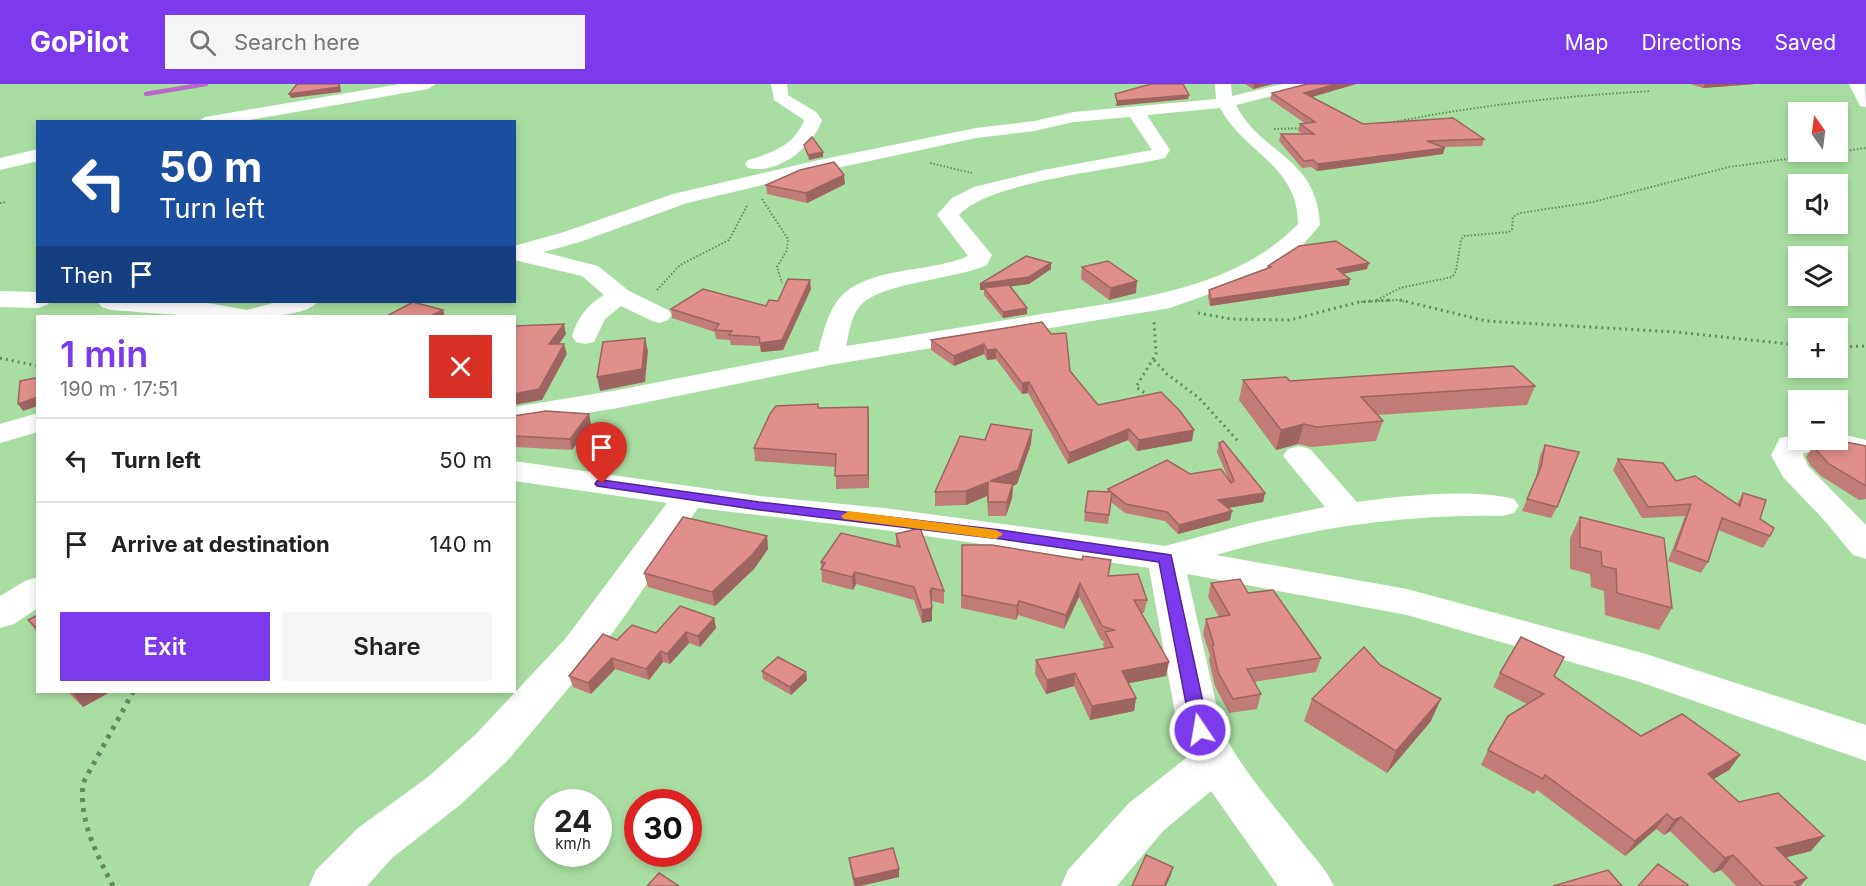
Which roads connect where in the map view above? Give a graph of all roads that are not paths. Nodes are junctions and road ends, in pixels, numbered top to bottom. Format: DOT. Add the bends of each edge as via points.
graph roads {
  1 [pos="428,84"];
  2 [pos="779,84"];
  3 [pos="1303,84"];
  4 [pos="1857,84"];
  5 [pos="1224,93"];
  6 [pos="1866,102"];
  7 [pos="1135,111"];
  8 [pos="299,113"];
  9 [pos="227,120"];
  10 [pos="36,155"];
  11 [pos="0,164"];
  12 [pos="680,198"];
  13 [pos="516,252"];
  14 [pos="516,253"];
  15 [pos="620,296"];
  16 [pos="0,299"];
  17 [pos="36,300"];
  18 [pos="127,303"];
  19 [pos="300,303"];
  20 [pos="236,315"];
  21 [pos="257,315"];
  22 [pos="659,315"];
  23 [pos="585,336"];
  24 [pos="830,357"];
  25 [pos="516,416"];
  26 [pos="36,423"];
  27 [pos="0,434"];
  28 [pos="1866,449"];
  29 [pos="1299,456"];
  30 [pos="516,471"];
  31 [pos="690,496"];
  32 [pos="1502,506"];
  33 [pos="1349,514"];
  34 [pos="1866,547"];
  35 [pos="1165,558"];
  36 [pos="36,591"];
  37 [pos="0,614"];
  38 [pos="1866,743"];
  39 [pos="1215,760"];
  40 [pos="334,886"];
  41 [pos="1086,886"];
  42 [pos="1309,886"];
  1 -- 8 [label="street"];
  2 -- 12 [label="street" via="780,97 813,120 812,128 787,154 715,177"];
  3 -- 5 [label="street"];
  4 -- 6 [label="street"];
  5 -- 7 [label="street"];
  5 -- 24 [label="street" via="1247,130 1293,175 1309,208 1309,225 1267,260 1231,278 1160,302"];
  7 -- 12 [label="street" via="976,133"];
  7 -- 24 [label="street" via="1159,146 1158,154 1002,184 959,201 948,215 975,246 979,260 957,269 872,287 856,295 848,305"];
  8 -- 9 [label="street"];
  10 -- 11 [label="street"];
  12 -- 13 [label="street"];
  14 -- 15 [label="street" via="590,271"];
  15 -- 22 [label="street"];
  15 -- 23 [label="street" via="591,317"];
  16 -- 17 [label="street"];
  18 -- 20 [label="street"];
  19 -- 21 [label="street"];
  24 -- 25 [label="street"];
  26 -- 27 [label="street"];
  28 -- 34 [label="street" via="1826,440 1791,445 1787,455 1794,470"];
  29 -- 33 [label="street"];
  30 -- 31 [label="street"];
  31 -- 35 [label="street"];
  31 -- 40 [label="street" via="580,648 476,764 375,843"];
  32 -- 33 [label="street" via="1443,505"];
  33 -- 35 [label="street"];
  35 -- 38 [label="street" via="1407,602 1646,669"];
  35 -- 39 [label="street" via="1200,730"];
  36 -- 37 [label="street"];
  39 -- 41 [label="street" via="1146,817"];
  39 -- 42 [label="street"];
}
